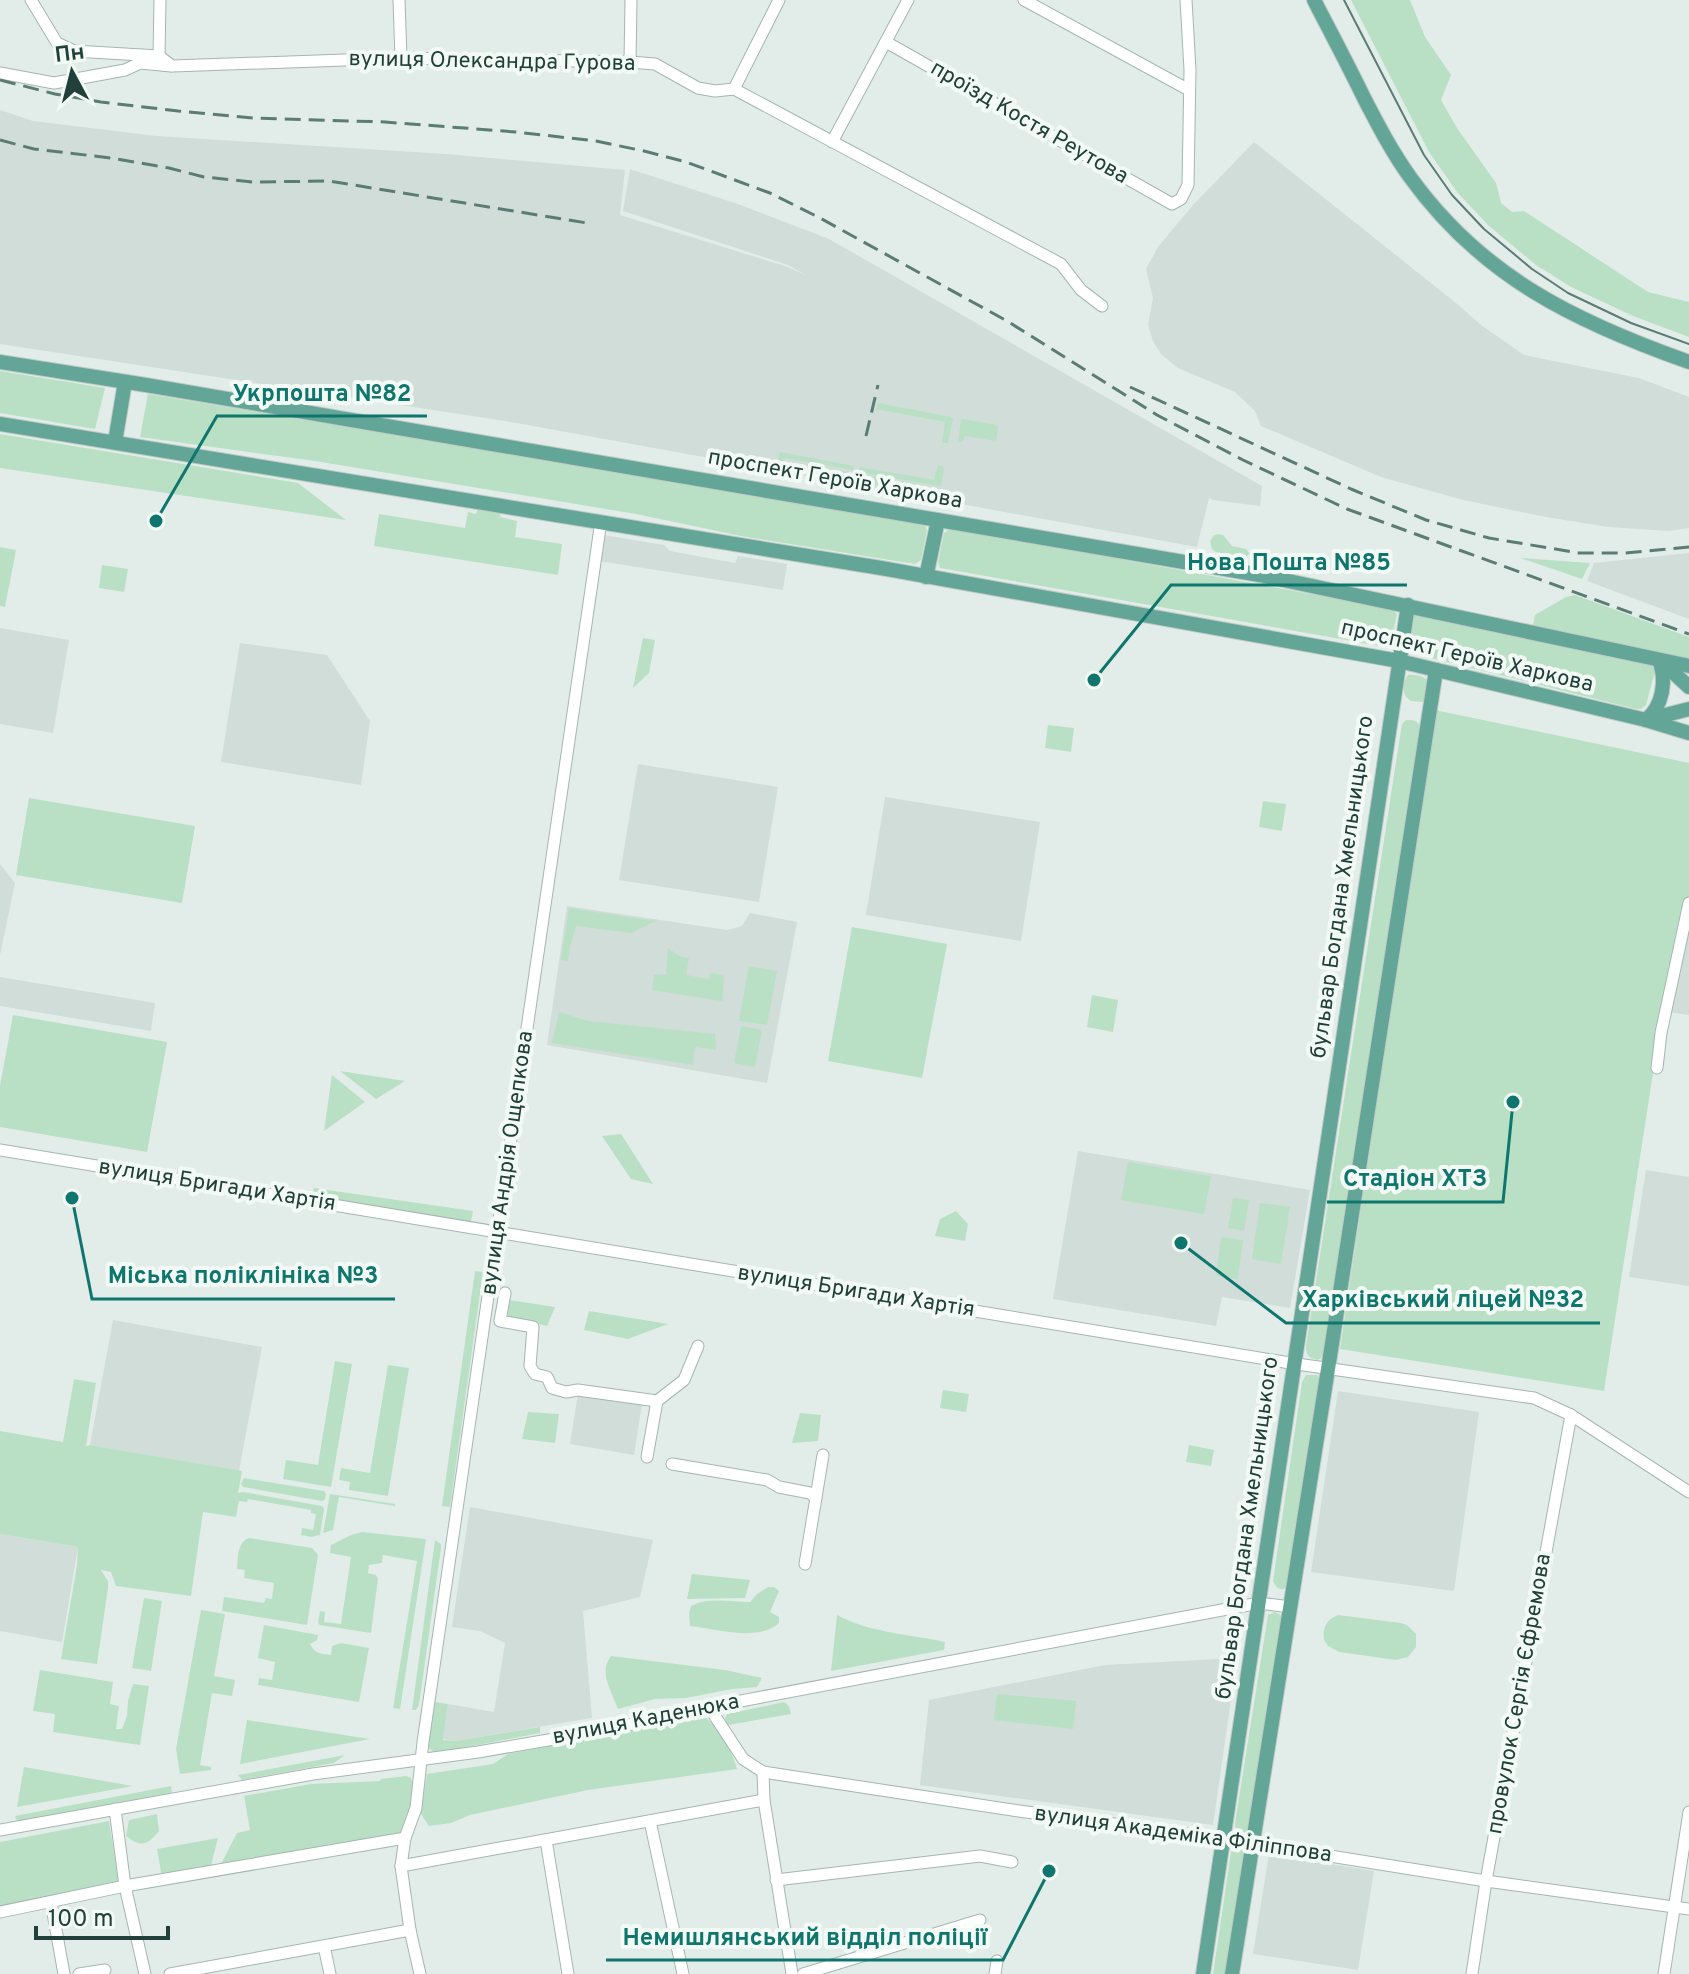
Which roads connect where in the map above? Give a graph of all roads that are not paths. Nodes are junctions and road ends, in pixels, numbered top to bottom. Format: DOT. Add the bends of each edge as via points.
graph roads {
  1 [pos="31,0"];
  2 [pos="160,0"];
  3 [pos="399,0"];
  4 [pos="631,0"];
  5 [pos="779,0"];
  6 [pos="908,0"];
  7 [pos="1024,0"];
  8 [pos="1186,0"];
  9 [pos="1314,0"];
  10 [pos="886,42"];
  11 [pos="159,56"];
  12 [pos="401,58"];
  13 [pos="630,62"];
  14 [pos="172,66"];
  15 [pos="0,73"];
  16 [pos="734,89"];
  17 [pos="1189,90"];
  18 [pos="832,142"];
  19 [pos="1102,306"];
  20 [pos="0,362"];
  21 [pos="1689,362"];
  22 [pos="125,382"];
  23 [pos="0,424"];
  24 [pos="115,442"];
  25 [pos="938,520"];
  26 [pos="601,521"];
  27 [pos="926,577"];
  28 [pos="1408,605"];
  29 [pos="1659,660"];
  30 [pos="1399,661"];
  31 [pos="1689,666"];
  32 [pos="1436,670"];
  33 [pos="1689,687"];
  34 [pos="1689,709"];
  35 [pos="1646,720"];
  36 [pos="1689,733"];
  37 [pos="1689,903"];
  38 [pos="1657,1068"];
  39 [pos="0,1150"];
  40 [pos="498,1232"];
  41 [pos="505,1293"];
  42 [pos="698,1346"];
  43 [pos="1295,1364"];
  44 [pos="1328,1369"];
  45 [pos="657,1401"];
  46 [pos="1571,1415"];
  47 [pos="823,1455"];
  48 [pos="647,1457"];
  49 [pos="672,1464"];
  50 [pos="1689,1492"];
  51 [pos="816,1498"];
  52 [pos="805,1564"];
  53 [pos="1259,1603"];
  54 [pos="1290,1607"];
  55 [pos="709,1707"];
  56 [pos="421,1760"];
  57 [pos="763,1772"];
  58 [pos="764,1800"];
  59 [pos="115,1809"];
  60 [pos="1689,1812"];
  61 [pos="650,1821"];
  62 [pos="0,1830"];
  63 [pos="405,1838"];
  64 [pos="1224,1839"];
  65 [pos="546,1840"];
  66 [pos="1253,1844"];
  67 [pos="1012,1862"];
  68 [pos="401,1866"];
  69 [pos="776,1880"];
  70 [pos="1486,1881"];
  71 [pos="125,1886"];
  72 [pos="51,1902"];
  73 [pos="1674,1907"];
  74 [pos="1689,1909"];
  75 [pos="0,1912"];
  76 [pos="980,1920"];
  77 [pos="410,1930"];
  78 [pos="324,1946"];
  79 [pos="997,1961"];
  80 [pos="232,1968"];
  81 [pos="105,1970"];
  82 [pos="64,1974"];
  83 [pos="79,1974"];
  84 [pos="145,1974"];
  85 [pos="170,1974"];
  86 [pos="330,1974"];
  87 [pos="420,1974"];
  88 [pos="568,1974"];
  89 [pos="683,1974"];
  90 [pos="792,1974"];
  91 [pos="803,1974"];
  92 [pos="995,1974"];
  93 [pos="1203,1974"];
  94 [pos="1232,1974"];
  95 [pos="1472,1974"];
  96 [pos="1664,1974"];
  1 -- 11 [label="street" via="57,43 74,51"];
  2 -- 11 [label="street"];
  3 -- 12 [label="street"];
  4 -- 13 [label="street"];
  5 -- 16 [label="street"];
  6 -- 10 [label="street"];
  7 -- 17 [label="street"];
  8 -- 17 [label="street"];
  9 -- 21 [label="main road" via="1409,177 1465,240 1546,301"];
  10 -- 17 [label="street, проїзд Костя Реутова" via="1172,204 1188,185"];
  10 -- 18 [label="street"];
  11 -- 14 [label="street"];
  12 -- 13 [label="street, вулиця Олександра Гурова"];
  12 -- 14 [label="street, вулиця Олександра Гурова"];
  13 -- 16 [label="street, вулиця Олександра Гурова" via="655,64 698,88"];
  14 -- 15 [label="street, вулиця Олександра Гурова" via="140,63 54,83"];
  16 -- 18 [label="street, вулиця Олександра Гурова"];
  18 -- 19 [label="street, вулиця Олександра Гурова" via="1061,264"];
  20 -- 22 [label="main road, проспект Героїв Харкова"];
  22 -- 24 [label="main road"];
  22 -- 25 [label="main road, проспект Героїв Харкова"];
  23 -- 24 [label="main road, проспект Героїв Харкова"];
  24 -- 26 [label="main road, проспект Героїв Харкова"];
  25 -- 27 [label="main road"];
  25 -- 28 [label="main road, проспект Героїв Харкова"];
  26 -- 27 [label="main road, проспект Героїв Харкова"];
  26 -- 40 [label="street, вулиця Андрія Ощепкова"];
  27 -- 30 [label="main road, проспект Героїв Харкова"];
  28 -- 29 [label="main road, проспект Героїв Харкова"];
  28 -- 30 [label="main road, бульвар Богдана Хмельницького"];
  29 -- 31 [label="main road, проспект Героїв Харкова"];
  29 -- 33 [label="main road"];
  29 -- 35 [label="main road" via="1664,677 1660,697"];
  30 -- 32 [label="main road, проспект Героїв Харкова"];
  30 -- 43 [label="main road, бульвар Богдана Хмельницького"];
  32 -- 35 [label="main road, проспект Героїв Харкова"];
  32 -- 44 [label="main road"];
  34 -- 35 [label="main road"];
  35 -- 36 [label="main road, проспект Героїв Харкова"];
  37 -- 38 [label="street"];
  39 -- 40 [label="street, вулиця Бригади Хартія"];
  40 -- 43 [label="street, вулиця Бригади Хартія"];
  40 -- 56 [label="street, вулиця Андрія Ощепкова"];
  41 -- 45 [label="street" via="500,1321 533,1327 531,1371 547,1377 552,1388"];
  42 -- 45 [label="street" via="684,1380"];
  43 -- 44 [label="street, вулиця Бригади Хартія"];
  43 -- 53 [label="main road, бульвар Богдана Хмельницького"];
  44 -- 46 [label="street, вулиця Бригади Хартія" via="1534,1398"];
  44 -- 54 [label="main road"];
  45 -- 48 [label="street"];
  46 -- 50 [label="street, вулиця Бригади Хартія"];
  46 -- 70 [label="street, провулок Сергія Єфремова"];
  47 -- 51 [label="street"];
  49 -- 51 [label="street" via="767,1480"];
  51 -- 52 [label="street"];
  53 -- 54 [label="street, вулиця Каденюка"];
  53 -- 55 [label="street, вулиця Каденюка"];
  53 -- 64 [label="main road, бульвар Богдана Хмельницького"];
  54 -- 66 [label="main road"];
  55 -- 56 [label="street, вулиця Каденюка" via="601,1731"];
  55 -- 57 [label="street" via="743,1759"];
  56 -- 59 [label="street, вулиця Каденюка"];
  56 -- 63 [label="street, вулиця Андрія Ощепкова" via="416,1808"];
  57 -- 58 [label="street"];
  57 -- 64 [label="street, вулиця Академіка Філіппова"];
  58 -- 61 [label="street"];
  58 -- 69 [label="street"];
  59 -- 62 [label="street, вулиця Каденюка"];
  59 -- 71 [label="street"];
  60 -- 73 [label="street"];
  61 -- 65 [label="street"];
  61 -- 89 [label="street"];
  63 -- 68 [label="street, вулиця Андрія Ощепкова"];
  63 -- 71 [label="street"];
  64 -- 66 [label="street, вулиця Академіка Філіппова"];
  64 -- 93 [label="main road, бульвар Богдана Хмельницького"];
  65 -- 68 [label="street"];
  65 -- 88 [label="street"];
  66 -- 70 [label="street, вулиця Академіка Філіппова"];
  66 -- 94 [label="main road"];
  67 -- 69 [label="street" via="980,1856"];
  68 -- 77 [label="street, вулиця Андрія Ощепкова"];
  69 -- 90 [label="street"];
  70 -- 73 [label="street, вулиця Академіка Філіппова"];
  70 -- 95 [label="street, провулок Сергія Єфремова"];
  71 -- 72 [label="street"];
  71 -- 84 [label="street"];
  72 -- 75 [label="street"];
  72 -- 82 [label="street"];
  73 -- 74 [label="street, вулиця Академіка Філіппова"];
  73 -- 96 [label="street"];
  76 -- 91 [label="street"];
  77 -- 78 [label="street"];
  77 -- 87 [label="street, вулиця Андрія Ощепкова"];
  78 -- 80 [label="street"];
  78 -- 86 [label="street"];
  79 -- 92 [label="street"];
  80 -- 85 [label="street"];
  81 -- 83 [label="street"];
}
